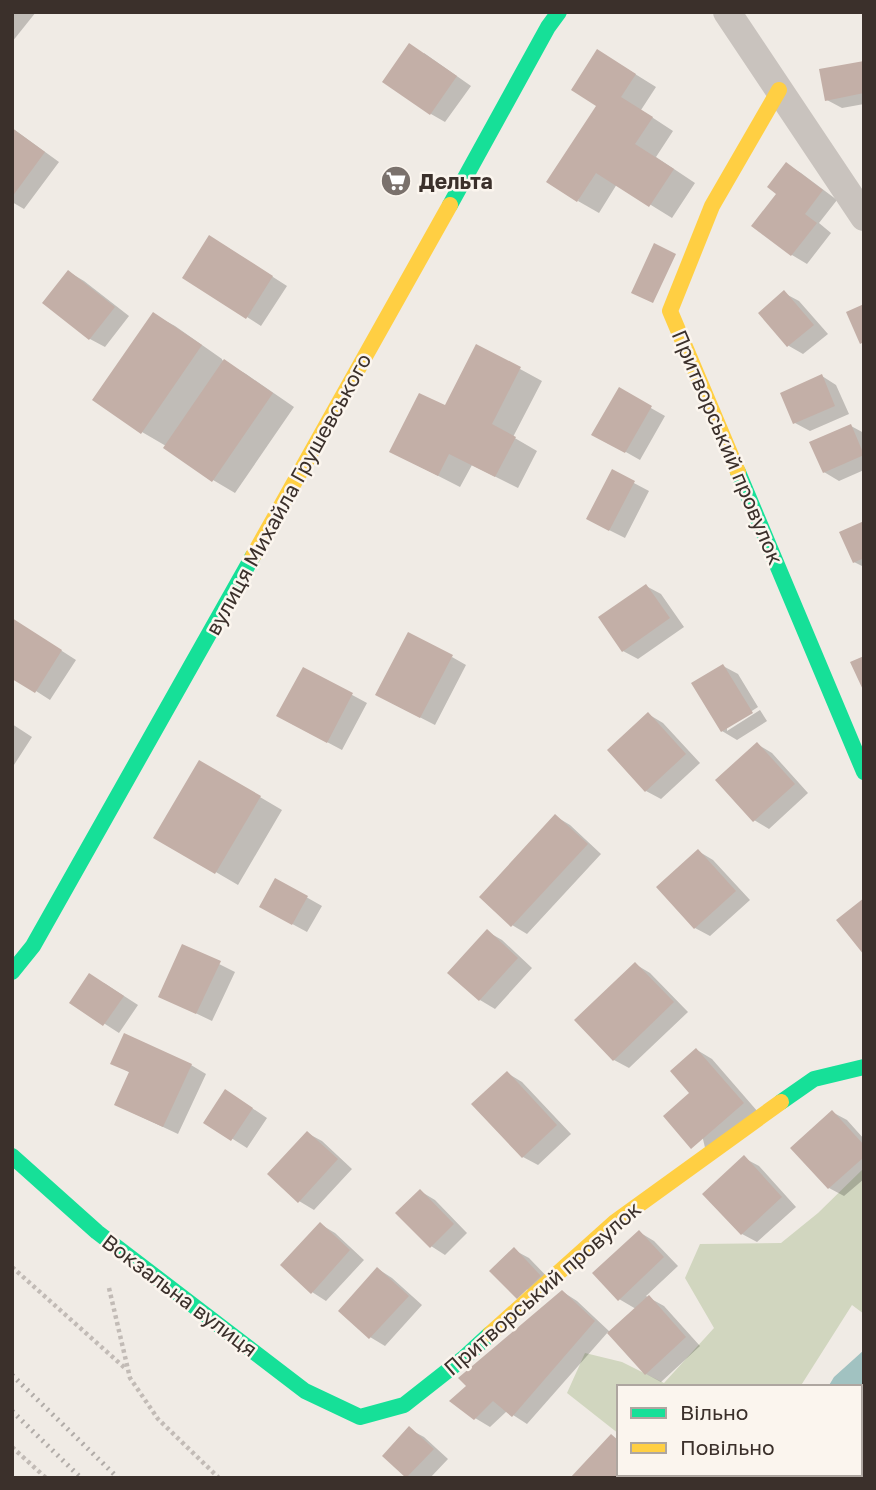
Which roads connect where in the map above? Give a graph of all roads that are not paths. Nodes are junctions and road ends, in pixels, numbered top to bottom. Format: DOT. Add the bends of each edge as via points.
graph roads {
  1 [pos="559,12"];
  2 [pos="727,12"];
  3 [pos="779,90"];
  4 [pos="864,217"];
  5 [pos="864,772"];
  6 [pos="12,972"];
  7 [pos="864,1067"];
  8 [pos="12,1156"];
  9 [pos="360,1417"];
  1 -- 6 [label="street, вулиця Михайла Грушевського" via="47,922"];
  2 -- 3 [label="street"];
  3 -- 4 [label="street"];
  3 -- 5 [label="street, Притворський провулок" via="712,206 670,311"];
  7 -- 9 [label="street, Притворський провулок" via="814,1079 615,1222 465,1357 404,1405"];
  8 -- 9 [label="street, Вокзальна вулиця" via="97,1232 305,1391"];
}
